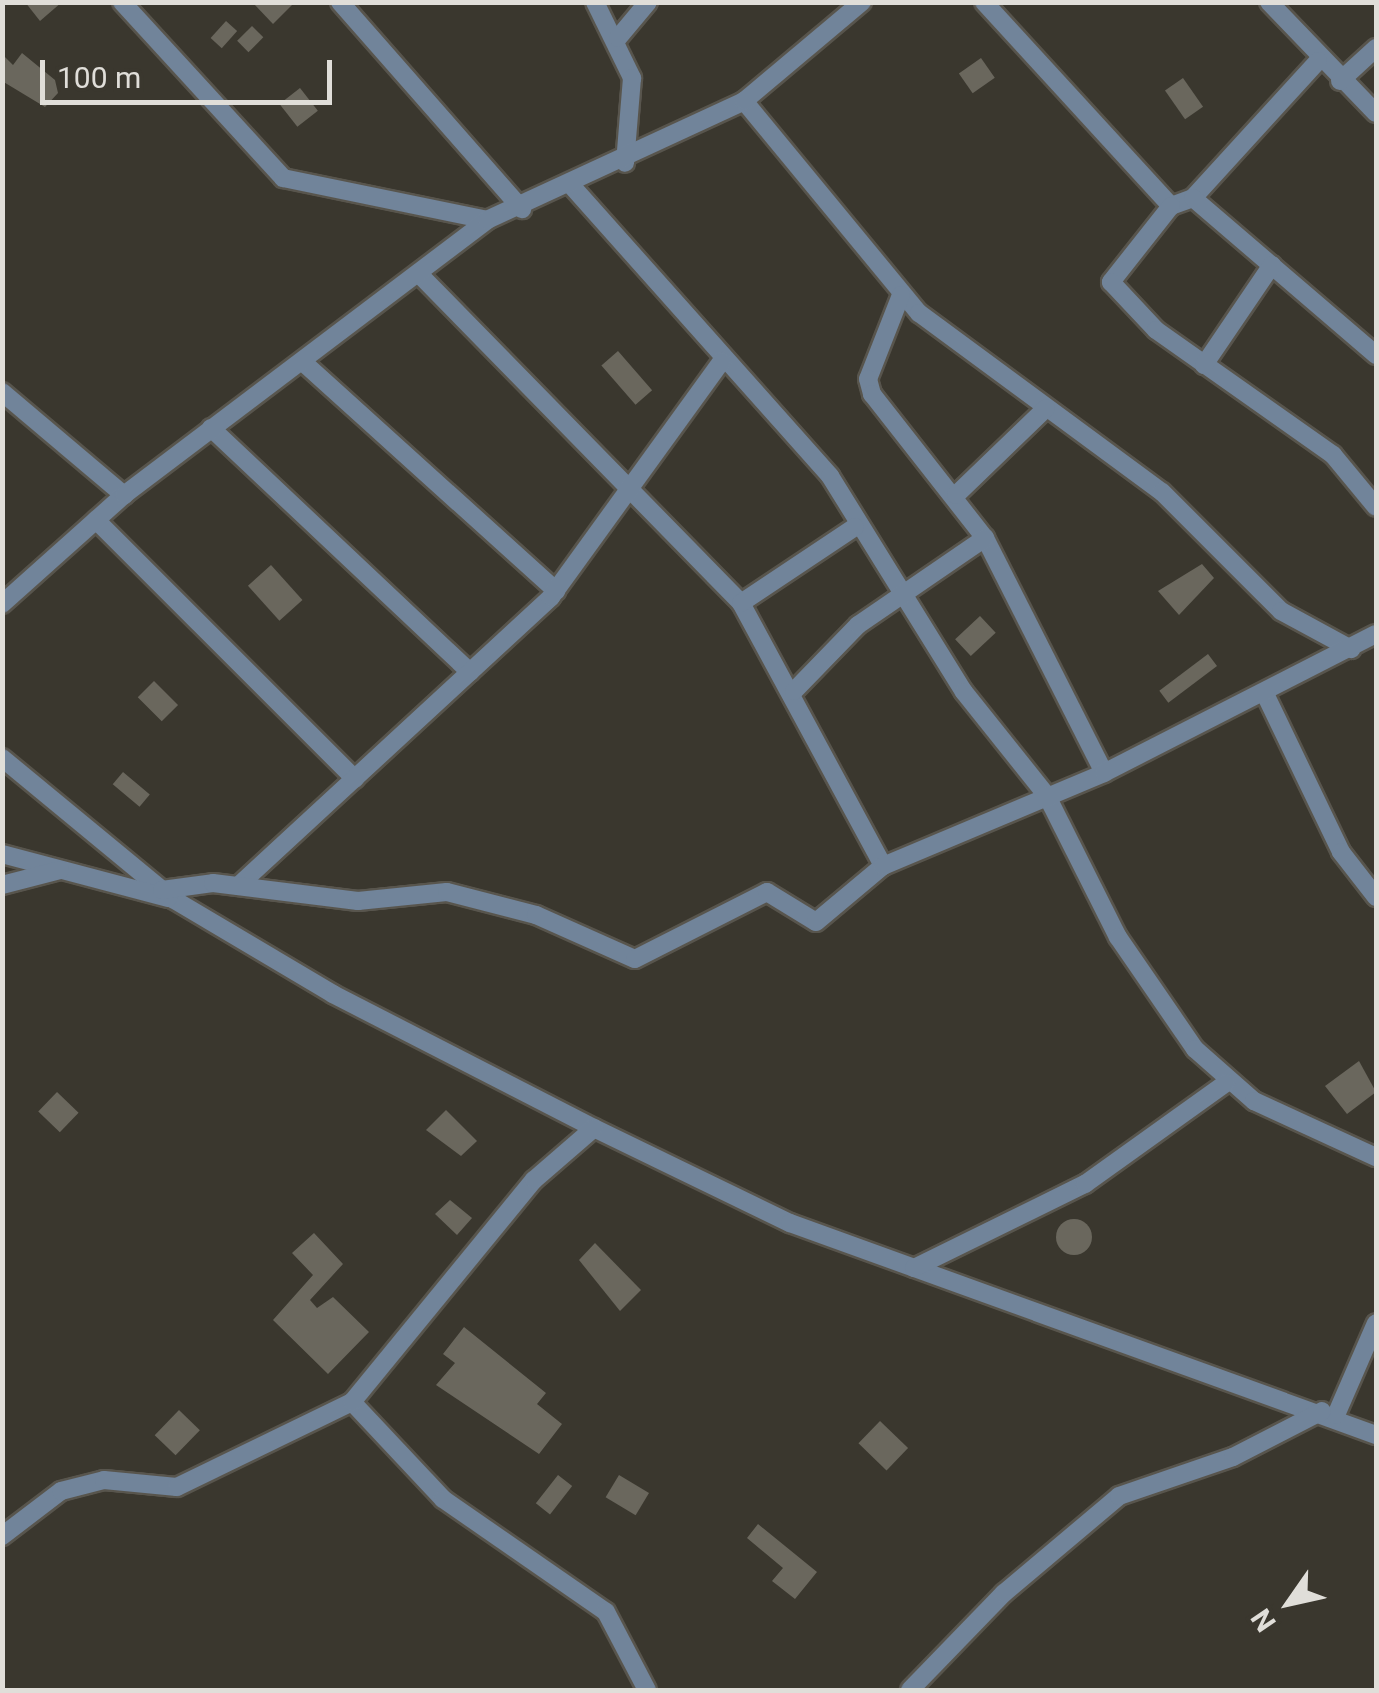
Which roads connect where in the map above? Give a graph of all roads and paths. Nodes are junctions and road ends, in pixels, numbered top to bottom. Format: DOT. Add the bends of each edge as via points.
graph roads {
  1 [pos="122,2"];
  2 [pos="340,2"];
  3 [pos="595,2"];
  4 [pos="648,2"];
  5 [pos="862,2"];
  6 [pos="984,2"];
  7 [pos="1269,2"];
  8 [pos="618,38"];
  9 [pos="1376,48"];
  10 [pos="1318,61"];
  11 [pos="1340,81"];
  12 [pos="744,101"];
  13 [pos="1376,114"];
  14 [pos="625,163"];
  15 [pos="570,184"];
  16 [pos="1194,198"];
  17 [pos="1171,206"];
  18 [pos="522,209"];
  19 [pos="487,220"];
  20 [pos="1272,265"];
  21 [pos="420,275"];
  22 [pos="900,295"];
  23 [pos="1376,353"];
  24 [pos="722,361"];
  25 [pos="304,363"];
  26 [pos="1204,365"];
  27 [pos="2,392"];
  28 [pos="1046,408"];
  29 [pos="211,428"];
  30 [pos="626,489"];
  31 [pos="956,495"];
  32 [pos="124,496"];
  33 [pos="1376,507"];
  34 [pos="96,520"];
  35 [pos="855,526"];
  36 [pos="984,538"];
  37 [pos="556,592"];
  38 [pos="900,597"];
  39 [pos="741,603"];
  40 [pos="2,604"];
  41 [pos="1376,634"];
  42 [pos="1350,650"];
  43 [pos="470,672"];
  44 [pos="794,691"];
  45 [pos="1266,696"];
  46 [pos="2,758"];
  47 [pos="1104,773"];
  48 [pos="355,779"];
  49 [pos="1047,796"];
  50 [pos="2,854"];
  51 [pos="883,866"];
  52 [pos="61,870"];
  53 [pos="2,884"];
  54 [pos="238,886"];
  55 [pos="168,895"];
  56 [pos="1376,896"];
  57 [pos="1226,1083"];
  58 [pos="594,1128"];
  59 [pos="1375,1152"];
  60 [pos="914,1268"];
  61 [pos="1376,1323"];
  62 [pos="352,1402"];
  63 [pos="1329,1413"];
  64 [pos="1376,1435"];
  65 [pos="2,1536"];
  66 [pos="646,1690"];
  67 [pos="910,1690"];
  1 -- 19 [label="street" via="283,178"];
  2 -- 18 [label="street"];
  3 -- 8 [label="street"];
  4 -- 8 [label="street"];
  5 -- 12 [label="street"];
  6 -- 17 [label="street"];
  7 -- 10 [label="street"];
  8 -- 14 [label="street" via="632,78"];
  9 -- 11 [label="street"];
  10 -- 11 [label="street"];
  10 -- 16 [label="street"];
  11 -- 13 [label="street"];
  12 -- 14 [label="street"];
  12 -- 22 [label="street"];
  14 -- 15 [label="street"];
  15 -- 18 [label="street"];
  15 -- 24 [label="street"];
  16 -- 17 [label="street"];
  16 -- 20 [label="street"];
  17 -- 26 [label="street" via="1111,282"];
  18 -- 19 [label="street"];
  19 -- 21 [label="street"];
  20 -- 23 [label="street"];
  20 -- 26 [label="street"];
  21 -- 25 [label="street"];
  21 -- 30 [label="street"];
  22 -- 28 [label="street"];
  22 -- 31 [label="street" via="868,378 872,394"];
  24 -- 30 [label="street"];
  24 -- 35 [label="street" via="818,462"];
  25 -- 29 [label="street"];
  25 -- 37 [label="street"];
  26 -- 33 [label="street" via="1333,455"];
  27 -- 32 [label="street"];
  28 -- 31 [label="street"];
  28 -- 42 [label="street" via="1192,517 1258,593"];
  29 -- 32 [label="street"];
  29 -- 43 [label="street"];
  30 -- 37 [label="street"];
  30 -- 39 [label="street"];
  31 -- 36 [label="street"];
  32 -- 34 [label="street"];
  34 -- 40 [label="street"];
  34 -- 48 [label="street"];
  35 -- 38 [label="street"];
  35 -- 39 [label="street"];
  36 -- 38 [label="street"];
  36 -- 47 [label="street"];
  37 -- 43 [label="street"];
  38 -- 44 [label="street" via="858,625"];
  38 -- 49 [label="street"];
  39 -- 44 [label="street"];
  41 -- 42 [label="street"];
  42 -- 45 [label="street"];
  43 -- 48 [label="street"];
  44 -- 51 [label="street" via="832,784"];
  45 -- 47 [label="street"];
  45 -- 56 [label="street" via="1341,852"];
  46 -- 55 [label="street"];
  47 -- 49 [label="street"];
  48 -- 54 [label="street"];
  49 -- 51 [label="street"];
  49 -- 57 [label="street" via="1118,938"];
  50 -- 52 [label="street"];
  51 -- 54 [label="street" via="816,922 766,892 636,958 536,915 447,892 358,902"];
  52 -- 53 [label="street"];
  52 -- 55 [label="street"];
  54 -- 55 [label="street"];
  55 -- 58 [label="street" via="333,994"];
  57 -- 59 [label="street"];
  57 -- 60 [label="street" via="1085,1184"];
  58 -- 60 [label="street" via="790,1223"];
  58 -- 62 [label="street" via="534,1180"];
  60 -- 63 [label="street"];
  61 -- 63 [label="street"];
  62 -- 65 [label="street" via="176,1487 104,1480 62,1491"];
  62 -- 66 [label="street" via="443,1499 606,1612"];
  63 -- 64 [label="street"];
  63 -- 67 [label="street" via="1233,1457 1130,1488 1004,1593"];
}
